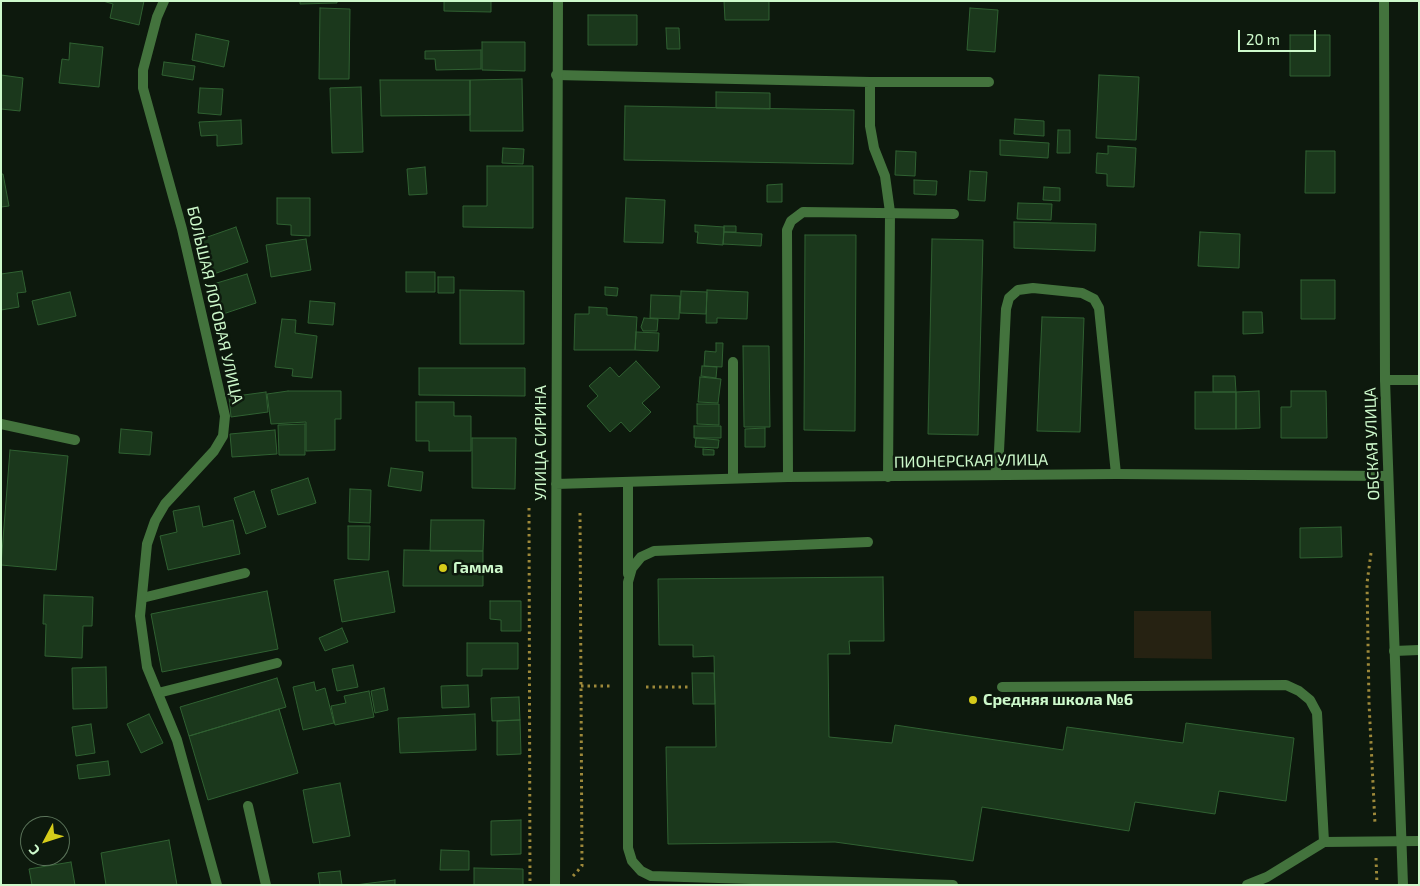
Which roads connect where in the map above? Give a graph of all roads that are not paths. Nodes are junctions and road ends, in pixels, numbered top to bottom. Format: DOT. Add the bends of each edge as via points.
graph roads {
  1 [pos="164,1"];
  2 [pos="558,1"];
  3 [pos="1384,1"];
  4 [pos="556,75"];
  5 [pos="870,82"];
  6 [pos="989,82"];
  7 [pos="890,212"];
  8 [pos="954,214"];
  9 [pos="733,362"];
  10 [pos="1385,380"];
  11 [pos="1419,380"];
  12 [pos="1,424"];
  13 [pos="74,440"];
  14 [pos="1116,474"];
  15 [pos="995,475"];
  16 [pos="1387,476"];
  17 [pos="788,477"];
  18 [pos="888,477"];
  19 [pos="733,478"];
  20 [pos="628,482"];
  21 [pos="556,484"];
  22 [pos="868,542"];
  23 [pos="244,574"];
  24 [pos="628,582"];
  25 [pos="142,598"];
  26 [pos="1419,650"];
  27 [pos="1394,651"];
  28 [pos="277,663"];
  29 [pos="1002,687"];
  30 [pos="158,693"];
  31 [pos="248,806"];
  32 [pos="1419,841"];
  33 [pos="1324,842"];
  34 [pos="1402,842"];
  35 [pos="217,885"];
  36 [pos="266,885"];
  37 [pos="555,885"];
  38 [pos="953,885"];
  39 [pos="1247,885"];
  40 [pos="1403,885"];
  1 -- 25 [label="street, БОЛЬШАЯ ЛОГОВАЯ УЛИЦА" via="143,70 143,88 182,229 226,416 223,436 214,451 165,504 155,521 147,544"];
  2 -- 4 [label="street, УЛИЦА СИРИНА"];
  3 -- 10 [label="street, ОБСКАЯ УЛИЦА"];
  4 -- 5 [label="street"];
  4 -- 21 [label="street, УЛИЦА СИРИНА"];
  5 -- 6 [label="street"];
  5 -- 7 [label="street" via="870,126 885,176"];
  7 -- 8 [label="street"];
  7 -- 17 [label="street" via="803,212 791,221 788,230"];
  7 -- 18 [label="street"];
  9 -- 19 [label="street"];
  10 -- 11 [label="street"];
  10 -- 16 [label="street, ОБСКАЯ УЛИЦА"];
  12 -- 13 [label="street"];
  14 -- 15 [label="street, ПИОНЕРСКАЯ УЛИЦА"];
  14 -- 15 [label="street" via="1100,308 1094,299 1082,293 1033,288 1018,290 1009,298 1006,309"];
  14 -- 16 [label="street, ПИОНЕРСКАЯ УЛИЦА"];
  15 -- 18 [label="street, ПИОНЕРСКАЯ УЛИЦА"];
  16 -- 27 [label="street, ОБСКАЯ УЛИЦА"];
  17 -- 18 [label="street, ПИОНЕРСКАЯ УЛИЦА"];
  17 -- 19 [label="street, ПИОНЕРСКАЯ УЛИЦА"];
  19 -- 20 [label="street, ПИОНЕРСКАЯ УЛИЦА"];
  20 -- 21 [label="street, ПИОНЕРСКАЯ УЛИЦА"];
  20 -- 24 [label="street"];
  21 -- 37 [label="street, УЛИЦА СИРИНА"];
  22 -- 24 [label="street" via="654,551 641,557 632,568"];
  23 -- 25 [label="street"];
  24 -- 38 [label="street" via="628,848 632,861 641,871 651,876"];
  25 -- 30 [label="street, БОЛЬШАЯ ЛОГОВАЯ УЛИЦА" via="142,639 147,667"];
  26 -- 27 [label="street"];
  27 -- 34 [label="street, ОБСКАЯ УЛИЦА"];
  28 -- 30 [label="street"];
  29 -- 33 [label="street" via="1286,685 1299,691 1318,713"];
  30 -- 35 [label="street, БОЛЬШАЯ ЛОГОВАЯ УЛИЦА" via="177,740"];
  31 -- 36 [label="street"];
  32 -- 34 [label="street"];
  33 -- 34 [label="street"];
  33 -- 39 [label="street" via="1268,877"];
  34 -- 40 [label="street, ОБСКАЯ УЛИЦА"];
}
